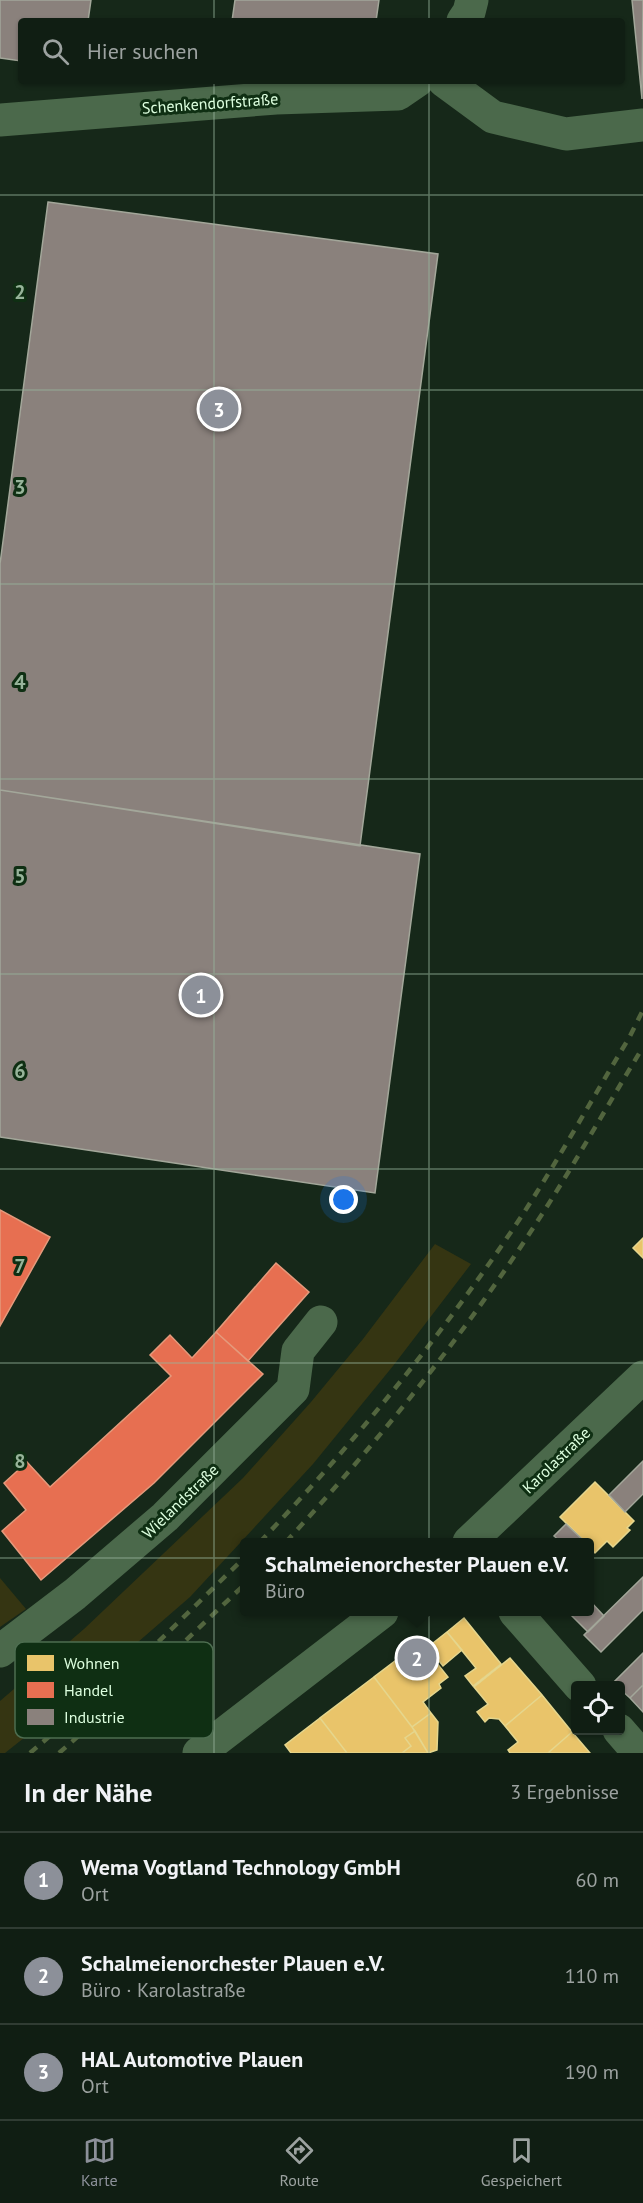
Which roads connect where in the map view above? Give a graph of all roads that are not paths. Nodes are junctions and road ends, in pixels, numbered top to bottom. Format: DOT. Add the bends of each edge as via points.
graph roads {
  1 [pos="472,0"];
  2 [pos="465,18"];
  3 [pos="413,84"];
  4 [pos="448,84"];
  5 [pos="0,120"];
  6 [pos="643,125"];
  7 [pos="321,1322"];
  8 [pos="643,1377"];
  9 [pos="473,1538"];
  10 [pos="376,1616"];
  11 [pos="519,1616"];
  12 [pos="0,1651"];
  13 [pos="576,1681"];
  14 [pos="623,1735"];
  15 [pos="200,1753"];
  16 [pos="639,1753"];
  1 -- 2 [label="street"];
  3 -- 5 [label="street, Schenkendorfstraße" via="398,94 276,98"];
  4 -- 6 [label="street" via="493,117 566,134"];
  7 -- 12 [label="street, Wielandstraße" via="298,1352 293,1389 165,1517 75,1594"];
  8 -- 9 [label="street, Karolastraße"];
  10 -- 15 [label="street"];
  11 -- 13 [label="street"];
  14 -- 16 [label="street"];
}
